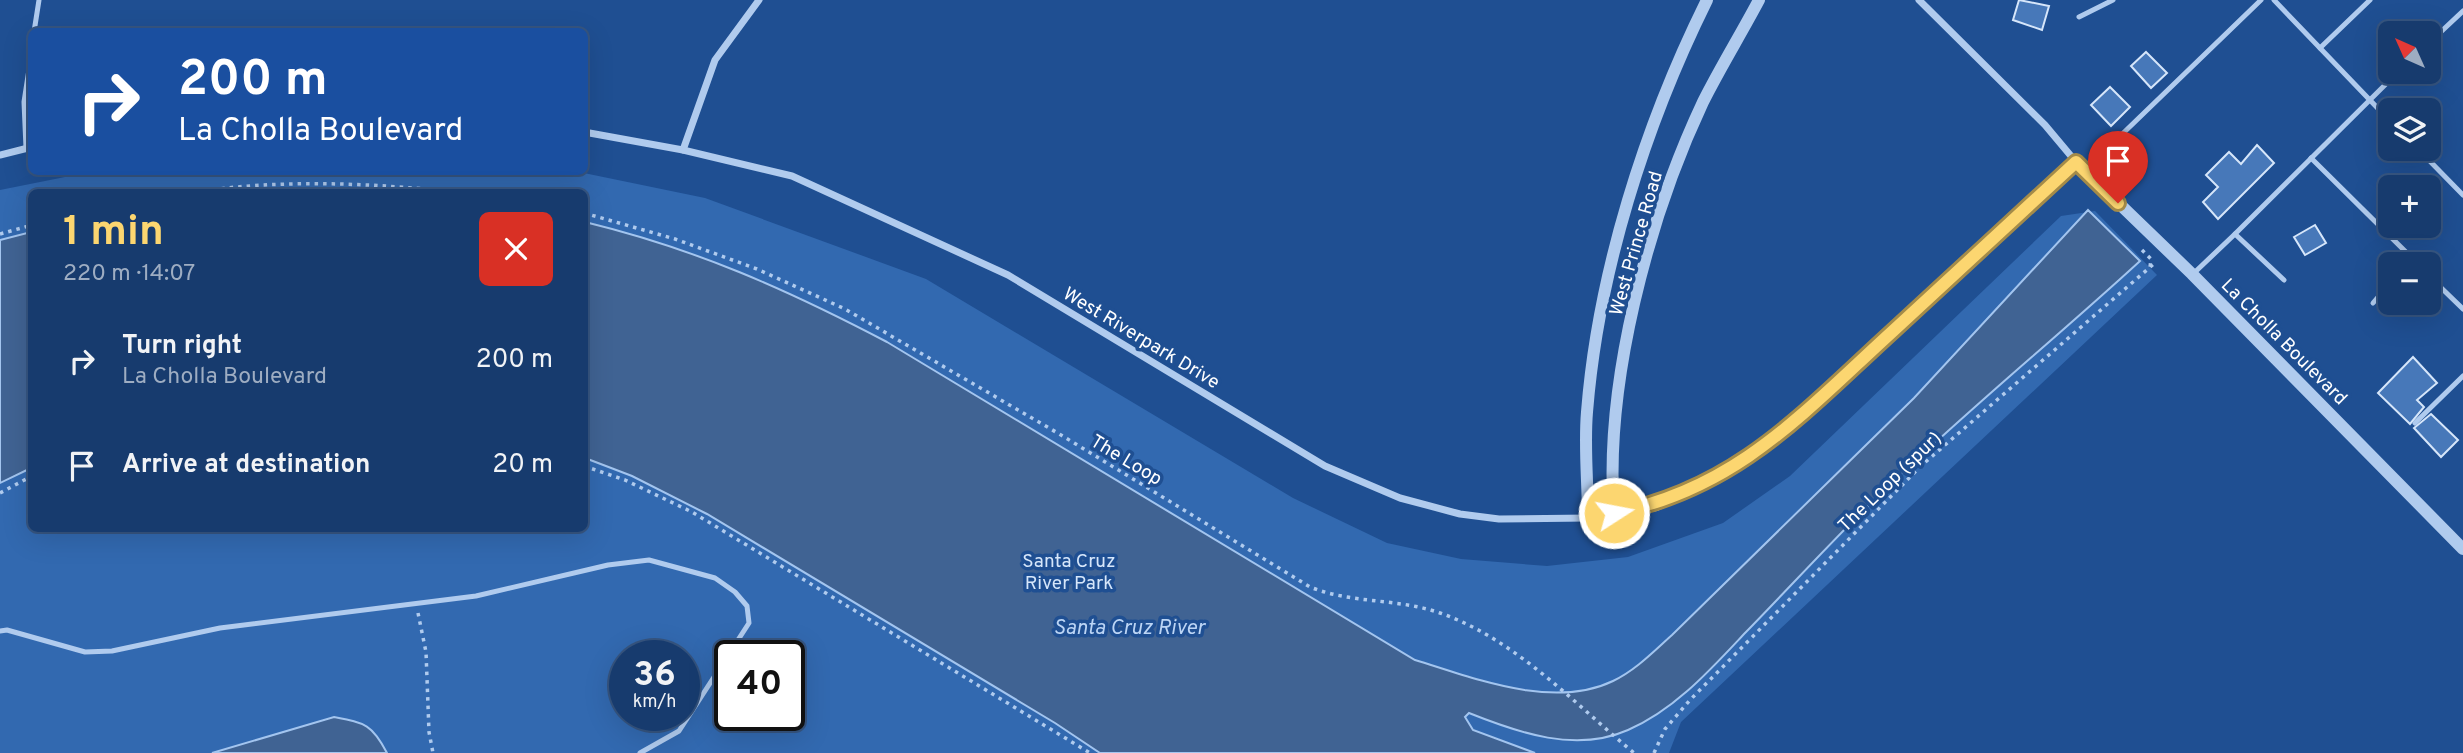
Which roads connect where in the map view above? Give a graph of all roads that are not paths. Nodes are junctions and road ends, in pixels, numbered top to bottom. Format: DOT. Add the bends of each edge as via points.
graph roads {
  1 [pos="39,0"];
  2 [pos="759,0"];
  3 [pos="1707,0"];
  4 [pos="1759,0"];
  5 [pos="1919,0"];
  6 [pos="2113,0"];
  7 [pos="2261,0"];
  8 [pos="2274,0"];
  9 [pos="2370,0"];
  10 [pos="2463,11"];
  11 [pos="2079,17"];
  12 [pos="35,28"];
  13 [pos="2441,32"];
  14 [pos="2320,48"];
  15 [pos="28,76"];
  16 [pos="2385,84"];
  17 [pos="2369,99"];
  18 [pos="2378,108"];
  19 [pos="588,133"];
  20 [pos="28,139"];
  21 [pos="28,148"];
  22 [pos="683,150"];
  23 [pos="0,155"];
  24 [pos="2311,158"];
  25 [pos="2430,161"];
  26 [pos="2080,167"];
  27 [pos="2463,195"];
  28 [pos="2235,234"];
  29 [pos="2400,252"];
  30 [pos="2192,274"];
  31 [pos="2284,280"];
  32 [pos="2441,288"];
  33 [pos="2378,297"];
  34 [pos="2373,303"];
  35 [pos="2463,309"];
  36 [pos="2463,376"];
  37 [pos="2415,424"];
  38 [pos="1614,513"];
  39 [pos="1588,518"];
  40 [pos="2463,549"];
  41 [pos="0,631"];
  42 [pos="640,753"];
  1 -- 12 [label="lane"];
  2 -- 22 [label="street" via="715,60"];
  3 -- 39 [label="street, West Prince Road" via="1652,127 1605,285 1587,413"];
  4 -- 38 [label="street, West Prince Road" via="1703,103 1665,198 1637,297 1620,374 1611,467"];
  5 -- 26 [label="street" via="2045,125"];
  6 -- 11 [label="lane"];
  7 -- 26 [label="lane"];
  8 -- 14 [label="lane"];
  9 -- 14 [label="lane"];
  10 -- 13 [label="lane"];
  14 -- 17 [label="lane"];
  15 -- 20 [label="lane" via="24,102"];
  16 -- 17 [label="lane"];
  17 -- 18 [label="lane"];
  17 -- 24 [label="lane"];
  19 -- 22 [label="street, West Riverpark Drive"];
  21 -- 23 [label="street"];
  22 -- 39 [label="street, West Riverpark Drive" via="792,176 1009,275 1325,467 1400,498 1499,519"];
  24 -- 28 [label="lane"];
  24 -- 29 [label="lane"];
  25 -- 27 [label="lane"];
  26 -- 30 [label="street, La Cholla Boulevard"];
  26 -- 38 [label="street" via="1774,440 1705,484 1656,505"];
  28 -- 30 [label="lane"];
  28 -- 31 [label="lane"];
  30 -- 40 [label="street, La Cholla Boulevard"];
  32 -- 35 [label="lane"];
  33 -- 34 [label="lane"];
  36 -- 37 [label="lane"];
  38 -- 39 [label="street"];
  41 -- 42 [label="lane" via="85,652 112,651 220,628 476,596 649,560 715,578 747,606 748,623 679,731"];
}
